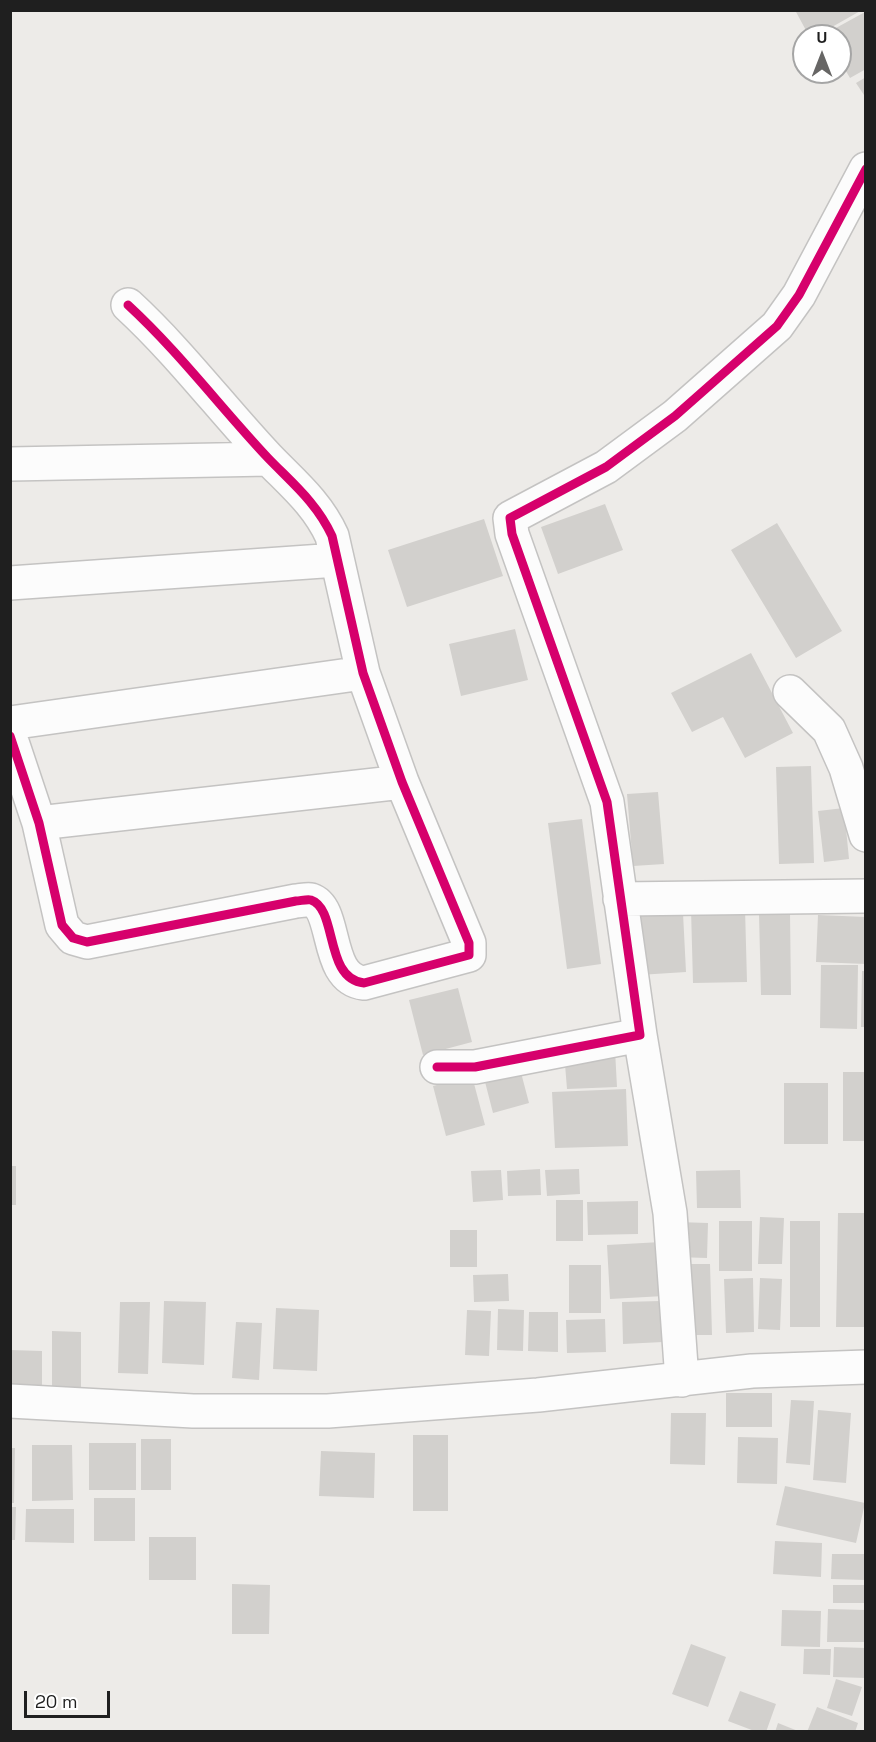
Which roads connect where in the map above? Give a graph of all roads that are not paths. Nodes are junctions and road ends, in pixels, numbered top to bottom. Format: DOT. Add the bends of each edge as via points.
graph roads {
  1 [pos="866,169"];
  2 [pos="128,305"];
  3 [pos="268,459"];
  4 [pos="10,464"];
  5 [pos="337,560"];
  6 [pos="10,583"];
  7 [pos="363,674"];
  8 [pos="790,692"];
  9 [pos="10,723"];
  10 [pos="10,736"];
  11 [pos="402,782"];
  12 [pos="39,823"];
  13 [pos="866,835"];
  14 [pos="866,896"];
  15 [pos="620,899"];
  16 [pos="640,1035"];
  17 [pos="437,1067"];
  18 [pos="866,1368"];
  19 [pos="682,1380"];
  20 [pos="10,1401"];
  1 -- 15 [label="street" via="799,296 777,326 675,416 606,467 510,518 512,534 606,802"];
  2 -- 3 [label="street" via="160,334"];
  3 -- 4 [label="street"];
  3 -- 5 [label="street" via="323,516"];
  5 -- 6 [label="street"];
  5 -- 7 [label="street"];
  7 -- 9 [label="street"];
  7 -- 11 [label="street"];
  8 -- 13 [label="street" via="829,730 846,768"];
  10 -- 12 [label="street"];
  11 -- 12 [label="street"];
  11 -- 12 [label="street" via="466,934 469,955 364,983 354,982 344,974 320,907 310,900 87,942 73,938 62,925"];
  14 -- 15 [label="street"];
  15 -- 16 [label="street"];
  16 -- 17 [label="street" via="475,1067"];
  16 -- 19 [label="street" via="670,1213"];
  18 -- 19 [label="street" via="752,1371"];
  19 -- 20 [label="street" via="328,1411 193,1411"];
}
